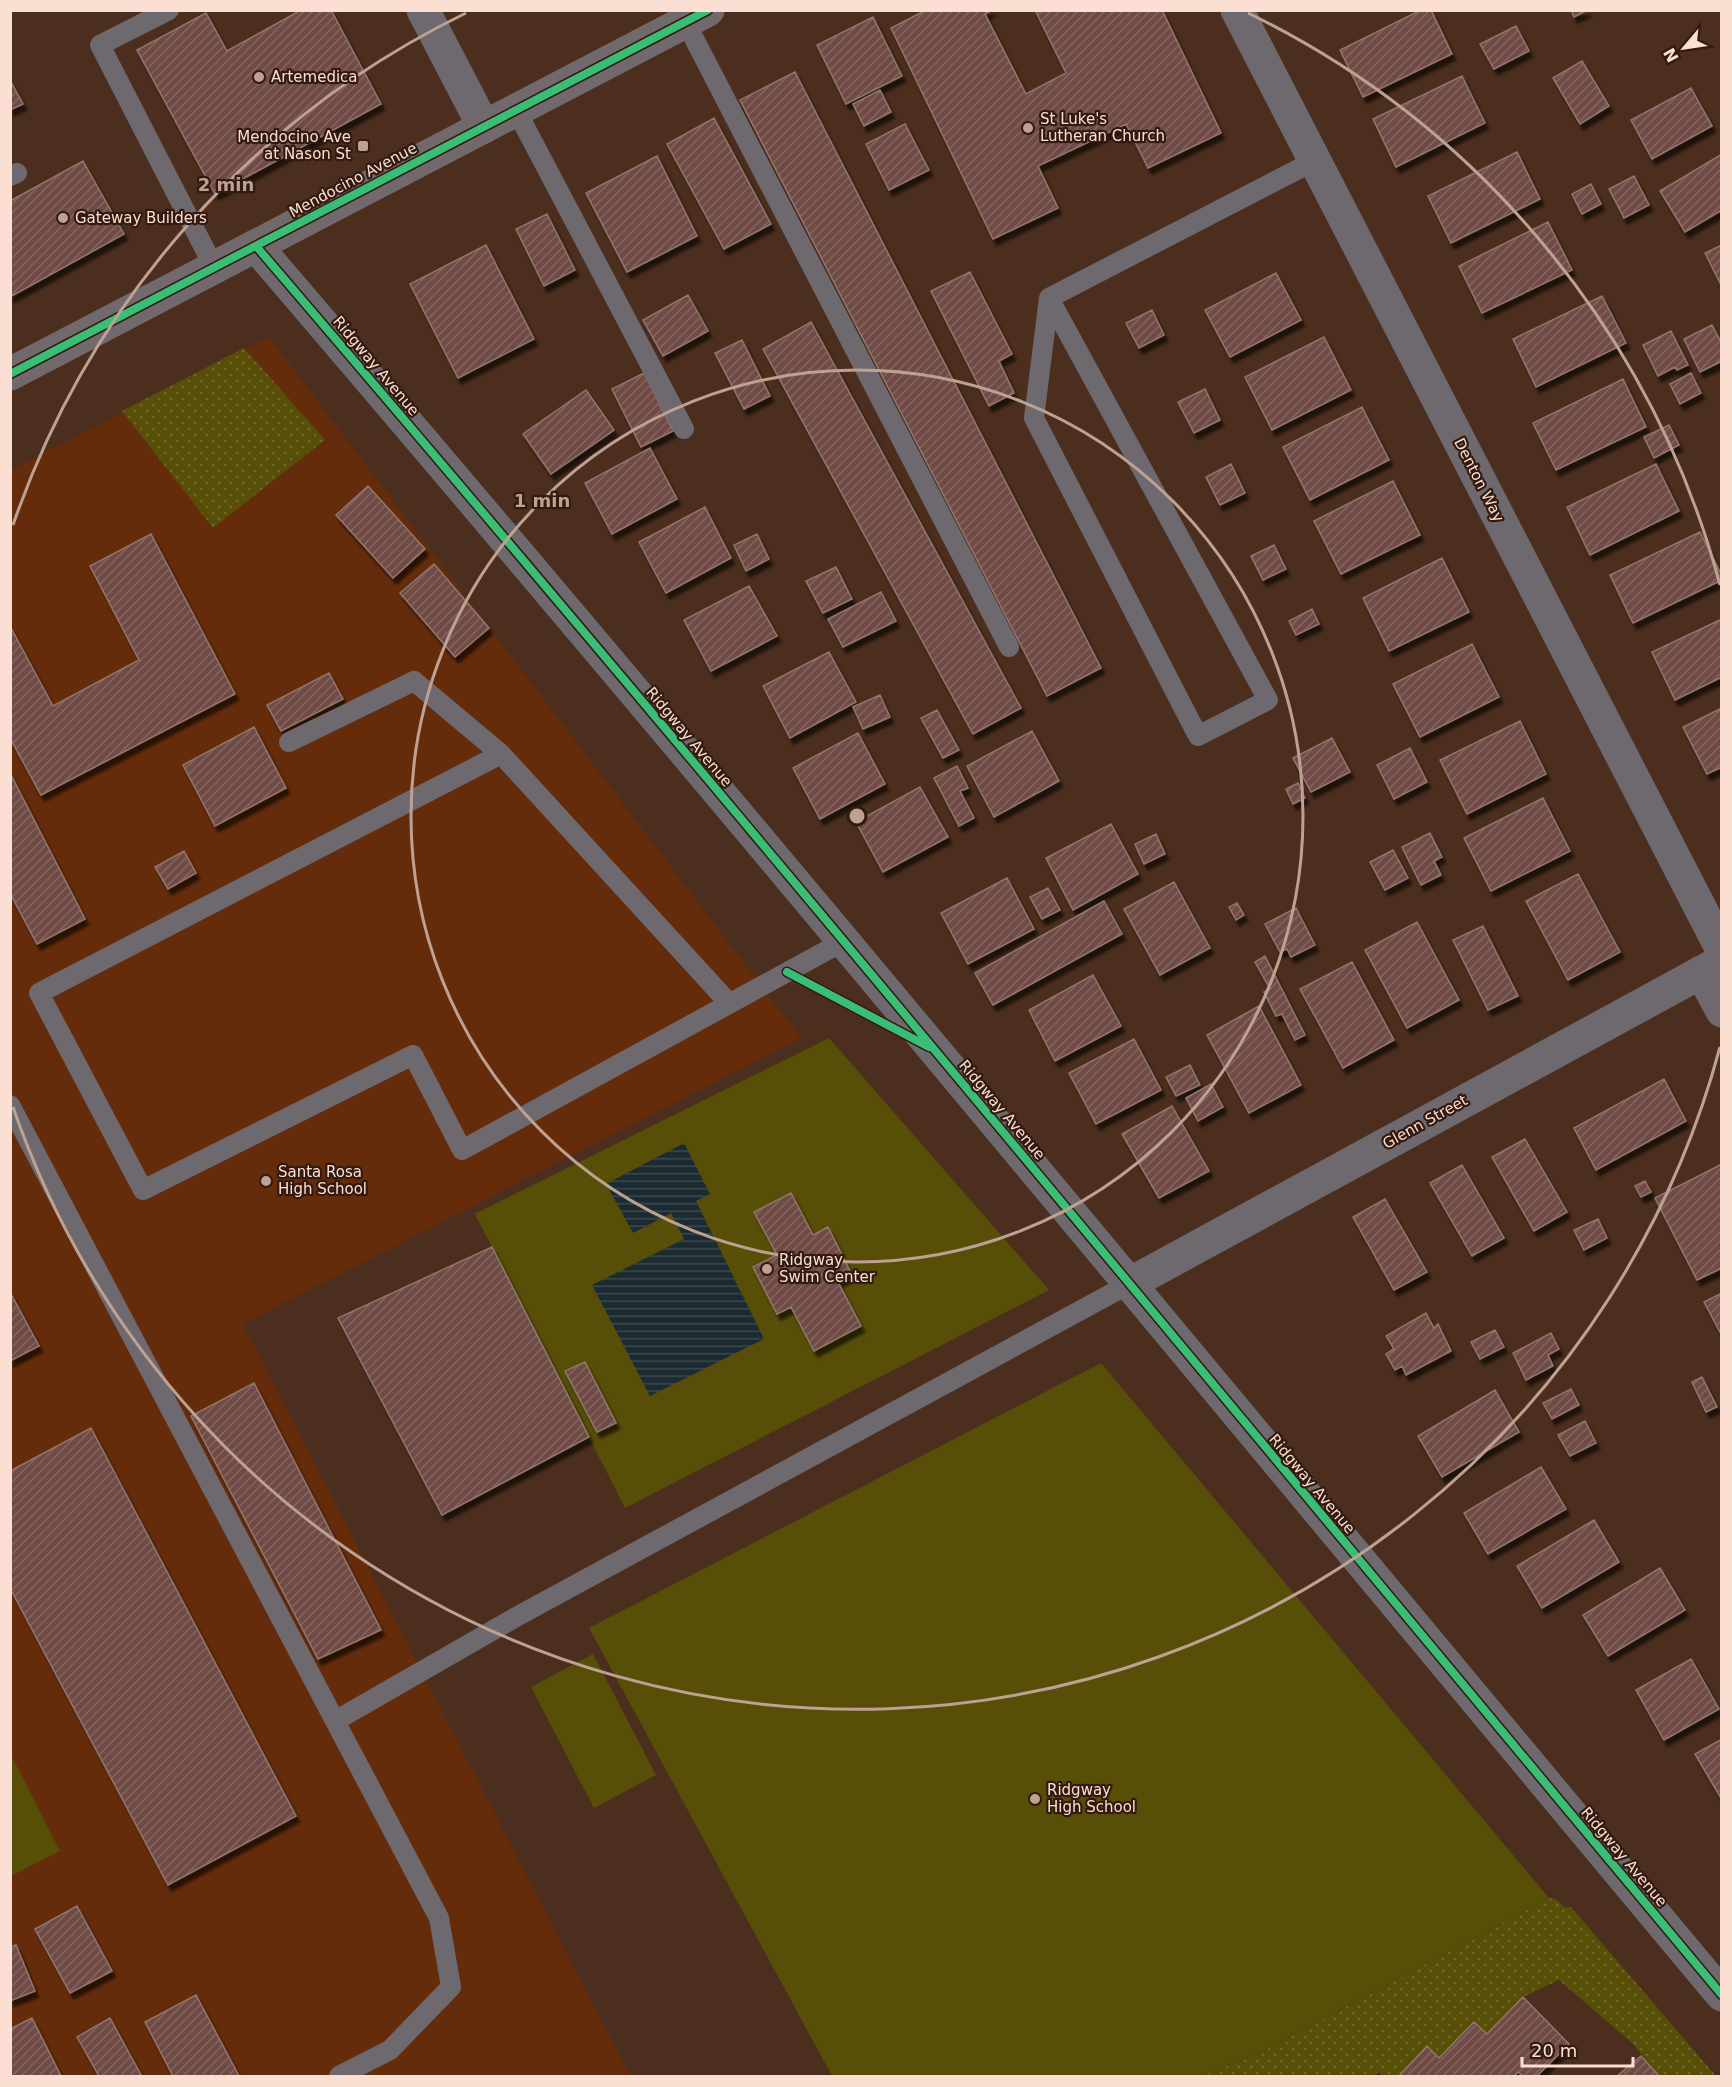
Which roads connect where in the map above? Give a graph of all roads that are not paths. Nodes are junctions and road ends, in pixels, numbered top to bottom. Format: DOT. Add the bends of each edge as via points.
graph roads {
  1 [pos="169,10"];
  2 [pos="423,10"];
  3 [pos="1241,12"];
  4 [pos="701,14"];
  5 [pos="516,110"];
  6 [pos="484,127"];
  7 [pos="1314,161"];
  8 [pos="256,246"];
  9 [pos="214,267"];
  10 [pos="1049,298"];
  11 [pos="10,374"];
  12 [pos="684,429"];
  13 [pos="1009,647"];
  14 [pos="289,742"];
  15 [pos="501,754"];
  16 [pos="844,941"];
  17 [pos="1715,961"];
  18 [pos="729,1003"];
  19 [pos="1722,1011"];
  20 [pos="10,1105"];
  21 [pos="1129,1284"];
  22 [pos="334,1722"];
  23 [pos="1722,1995"];
  24 [pos="339,2076"];
  1 -- 9 [label="lane" via="100,45"];
  2 -- 6 [label="street"];
  3 -- 7 [label="street, Denton Way"];
  4 -- 5 [label="main road, Mendocino Avenue"];
  4 -- 13 [label="lane"];
  5 -- 6 [label="main road, Mendocino Avenue"];
  5 -- 12 [label="lane"];
  6 -- 8 [label="main road, Mendocino Avenue"];
  7 -- 10 [label="lane"];
  7 -- 17 [label="street, Denton Way"];
  8 -- 9 [label="main road, Mendocino Avenue"];
  8 -- 16 [label="street, Ridgway Avenue"];
  9 -- 11 [label="main road, Mendocino Avenue"];
  10 -- 10 [label="lane" via="1034,418 1198,736 1268,700"];
  14 -- 15 [label="lane" via="414,681"];
  15 -- 18 [label="lane"];
  15 -- 18 [label="lane" via="39,993 143,1190 413,1055 462,1150"];
  16 -- 18 [label="lane"];
  16 -- 21 [label="street, Ridgway Avenue"];
  17 -- 19 [label="street, Denton Way"];
  17 -- 21 [label="street, Glenn Street"];
  20 -- 22 [label="lane"];
  21 -- 22 [label="lane" via="516,1617"];
  21 -- 23 [label="street, Ridgway Avenue"];
  22 -- 24 [label="lane" via="439,1918 451,1987 390,2050"];
}
